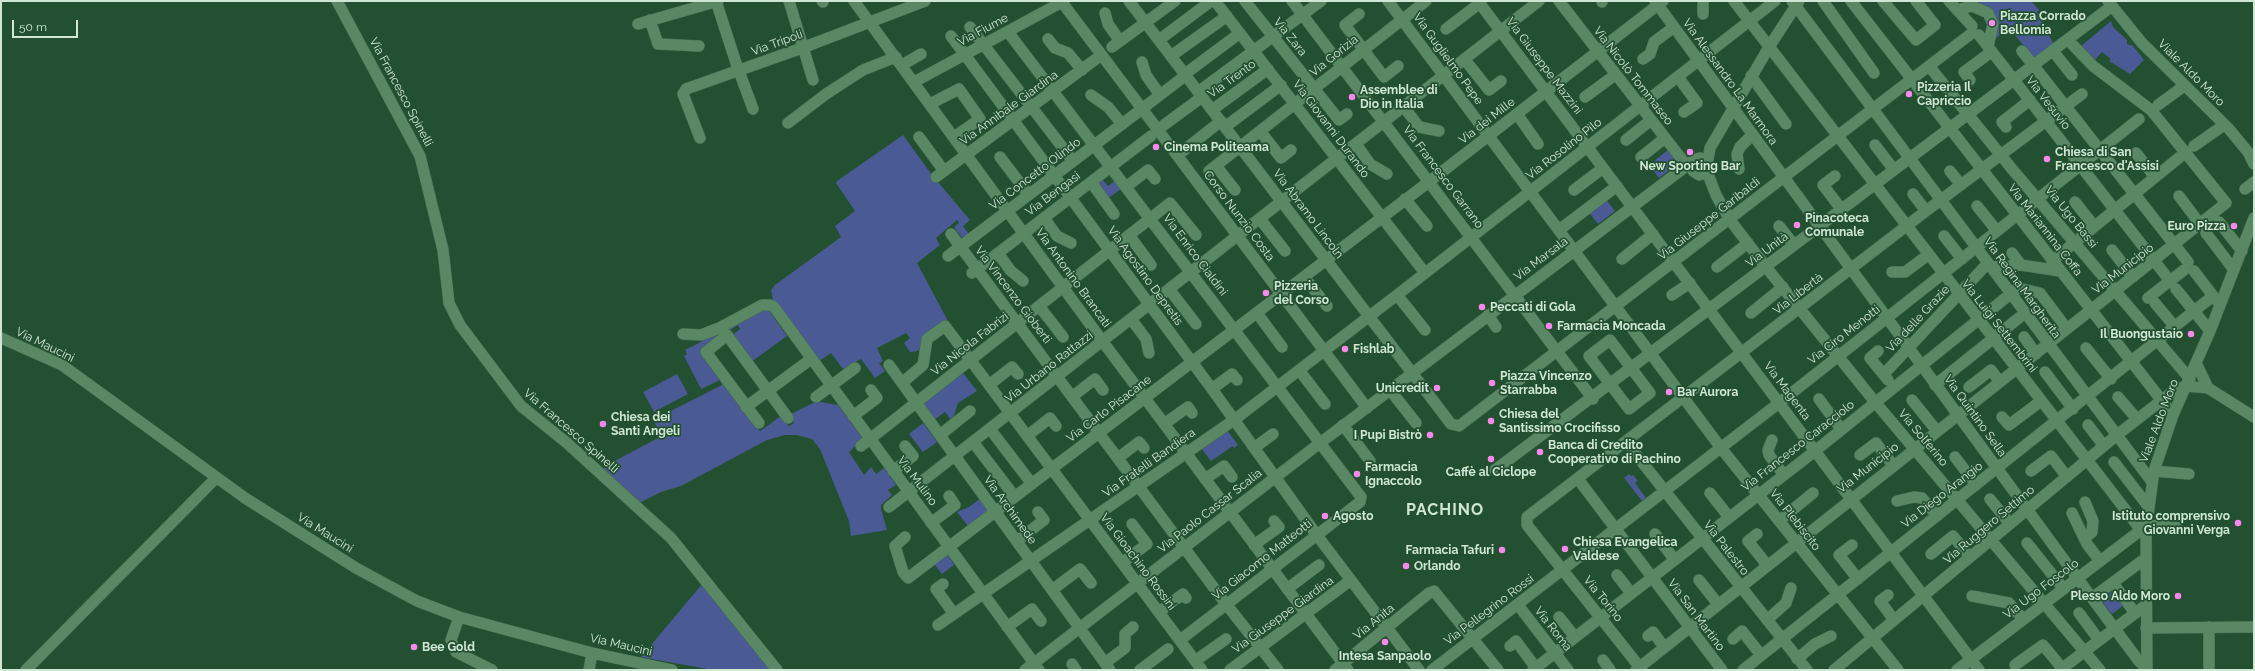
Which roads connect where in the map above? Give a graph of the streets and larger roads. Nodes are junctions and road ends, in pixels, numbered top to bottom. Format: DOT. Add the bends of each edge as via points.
graph roads {
  1 [pos="336,1"];
  2 [pos="716,1"];
  3 [pos="789,1"];
  4 [pos="854,1"];
  5 [pos="925,1"];
  6 [pos="1062,1"];
  7 [pos="1175,1"];
  8 [pos="1211,1"];
  9 [pos="1215,1"];
  10 [pos="1245,1"];
  11 [pos="1292,1"];
  12 [pos="1321,1"];
  13 [pos="1388,1"];
  14 [pos="1426,1"];
  15 [pos="1539,1"];
  16 [pos="1559,1"];
  17 [pos="1703,1"];
  18 [pos="1734,1"];
  19 [pos="1775,1"];
  20 [pos="1823,1"];
  21 [pos="1851,1"];
  22 [pos="1884,1"];
  23 [pos="1916,1"];
  24 [pos="1949,1"];
  25 [pos="1133,2"];
  26 [pos="1479,2"];
  27 [pos="1659,2"];
  28 [pos="1796,3"];
  29 [pos="2110,4"];
  30 [pos="1957,10"];
  31 [pos="1105,13"];
  32 [pos="1359,14"];
  33 [pos="1703,14"];
  34 [pos="1303,15"];
  35 [pos="1227,16"];
  36 [pos="650,20"];
  37 [pos="1402,20"];
  38 [pos="1749,21"];
  39 [pos="869,22"];
  40 [pos="1146,23"];
  41 [pos="638,24"];
  42 [pos="1674,26"];
  43 [pos="970,27"];
  44 [pos="1446,29"];
  45 [pos="1974,31"];
  46 [pos="1008,32"];
  47 [pos="1501,32"];
  48 [pos="1240,33"];
  49 [pos="951,36"];
  50 [pos="1273,37"];
  51 [pos="1048,39"];
  52 [pos="1159,40"];
  53 [pos="2068,40"];
  54 [pos="984,45"];
  55 [pos="699,46"];
  56 [pos="1769,46"];
  57 [pos="802,48"];
  58 [pos="1990,49"];
  59 [pos="1363,50"];
  60 [pos="1254,51"];
  61 [pos="2022,51"];
  62 [pos="2053,51"];
  63 [pos="1597,52"];
  64 [pos="921,54"];
  65 [pos="965,55"];
  66 [pos="1172,56"];
  67 [pos="1096,59"];
  68 [pos="1643,59"];
  69 [pos="1465,60"];
  70 [pos="899,61"];
  71 [pos="1698,61"];
  72 [pos="1142,62"];
  73 [pos="1342,66"];
  74 [pos="1398,66"];
  75 [pos="2034,66"];
  76 [pos="1268,69"];
  77 [pos="739,70"];
  78 [pos="1082,70"];
  79 [pos="1933,71"];
  80 [pos="1874,73"];
  81 [pos="1185,75"];
  82 [pos="1615,75"];
  83 [pos="2072,75"];
  84 [pos="1444,76"];
  85 [pos="1751,76"];
  86 [pos="1678,77"];
  87 [pos="813,80"];
  88 [pos="1912,80"];
  89 [pos="1970,80"];
  90 [pos="2014,80"];
  91 [pos="1501,81"];
  92 [pos="914,82"];
  93 [pos="1280,85"];
  94 [pos="2184,86"];
  95 [pos="1314,89"];
  96 [pos="1547,91"];
  97 [pos="1054,92"];
  98 [pos="1200,94"];
  99 [pos="2082,94"];
  100 [pos="1091,95"];
  101 [pos="1160,95"];
  102 [pos="1585,97"];
  103 [pos="2030,100"];
  104 [pos="930,104"];
  105 [pos="1295,104"];
  106 [pos="2158,105"];
  107 [pos="1640,106"];
  108 [pos="2066,106"];
  109 [pos="1033,107"];
  110 [pos="1404,107"];
  111 [pos="1733,108"];
  112 [pos="753,109"];
  113 [pos="1873,109"];
  114 [pos="1212,110"];
  115 [pos="1684,112"];
  116 [pos="1347,114"];
  117 [pos="1517,114"];
  118 [pos="1968,115"];
  119 [pos="2140,119"];
  120 [pos="1651,120"];
  121 [pos="1015,121"];
  122 [pos="2046,121"];
  123 [pos="1385,122"];
  124 [pos="788,123"];
  125 [pos="1122,124"];
  126 [pos="1223,124"];
  127 [pos="1786,124"];
  128 [pos="2224,124"];
  129 [pos="1164,125"];
  130 [pos="2006,127"];
  131 [pos="1949,129"];
  132 [pos="1260,131"];
  133 [pos="1439,131"];
  134 [pos="1752,135"];
  135 [pos="1151,136"];
  136 [pos="1488,136"];
  137 [pos="919,137"];
  138 [pos="954,137"];
  139 [pos="1836,137"];
  140 [pos="700,138"];
  141 [pos="1665,138"];
  142 [pos="1626,140"];
  143 [pos="1356,144"];
  144 [pos="1538,144"];
  145 [pos="1094,145"];
  146 [pos="1240,146"];
  147 [pos="1875,146"];
  148 [pos="1588,147"];
  149 [pos="1710,148"];
  150 [pos="2100,149"];
  151 [pos="2190,149"];
  152 [pos="1183,150"];
  153 [pos="1291,150"];
  154 [pos="2136,153"];
  155 [pos="967,154"];
  156 [pos="2001,155"];
  157 [pos="1000,157"];
  158 [pos="1641,157"];
  159 [pos="1910,158"];
  160 [pos="1337,159"];
  161 [pos="1073,161"];
  162 [pos="1692,162"];
  163 [pos="2254,164"];
  164 [pos="2080,165"];
  165 [pos="1110,167"];
  166 [pos="1707,167"];
  167 [pos="1603,168"];
  168 [pos="1739,169"];
  169 [pos="1894,170"];
  170 [pos="1981,170"];
  171 [pos="1950,171"];
  172 [pos="1387,174"];
  173 [pos="1696,174"];
  174 [pos="1055,175"];
  175 [pos="1835,176"];
  176 [pos="2155,177"];
  177 [pos="1784,178"];
  178 [pos="1155,179"];
  179 [pos="1430,181"];
  180 [pos="1091,182"];
  181 [pos="2254,182"];
  182 [pos="1961,185"];
  183 [pos="1617,186"];
  184 [pos="1874,186"];
  185 [pos="1126,187"];
  186 [pos="2245,189"];
  187 [pos="1235,190"];
  188 [pos="1574,190"];
  189 [pos="1530,192"];
  190 [pos="1913,194"];
  191 [pos="2135,194"];
  192 [pos="1029,195"];
  193 [pos="1716,195"];
  194 [pos="2179,196"];
  195 [pos="1071,197"];
  196 [pos="2038,198"];
  197 [pos="1405,200"];
  198 [pos="1941,200"];
  199 [pos="1282,201"];
  200 [pos="2075,202"];
  201 [pos="1632,206"];
  202 [pos="1977,206"];
  203 [pos="1842,210"];
  204 [pos="2115,210"];
  205 [pos="1008,211"];
  206 [pos="1926,211"];
  207 [pos="1114,214"];
  208 [pos="2018,214"];
  209 [pos="1382,217"];
  210 [pos="1044,218"];
  211 [pos="1150,218"];
  212 [pos="1260,218"];
  213 [pos="2254,218"];
  214 [pos="1730,220"];
  215 [pos="2219,222"];
  216 [pos="1427,226"];
  217 [pos="1779,226"];
  218 [pos="2094,226"];
  219 [pos="1819,227"];
  220 [pos="1906,227"];
  221 [pos="2203,229"];
  222 [pos="1559,230"];
  223 [pos="1997,231"];
  224 [pos="1024,233"];
  225 [pos="951,234"];
  226 [pos="1653,234"];
  227 [pos="1129,235"];
  228 [pos="1196,235"];
  229 [pos="1238,236"];
  230 [pos="1944,236"];
  231 [pos="1472,237"];
  232 [pos="1748,243"];
  233 [pos="2074,243"];
  234 [pos="1071,244"];
  235 [pos="1794,245"];
  236 [pos="2174,245"];
  237 [pos="960,246"];
  238 [pos="1976,247"];
  239 [pos="1110,250"];
  240 [pos="2112,250"];
  241 [pos="1284,251"];
  242 [pos="1574,251"];
  243 [pos="2242,251"];
  244 [pos="998,253"];
  245 [pos="2012,253"];
  246 [pos="1928,255"];
  247 [pos="948,256"];
  248 [pos="1622,259"];
  249 [pos="1962,259"];
  250 [pos="1326,260"];
  251 [pos="2052,260"];
  252 [pos="2155,260"];
  253 [pos="1675,262"];
  254 [pos="1151,265"];
  255 [pos="1990,265"];
  256 [pos="2021,265"];
  257 [pos="1717,267"];
  258 [pos="1766,267"];
  259 [pos="2189,268"];
  260 [pos="1851,270"];
  261 [pos="2234,270"];
  262 [pos="974,271"];
  263 [pos="2060,271"];
  264 [pos="1892,272"];
  265 [pos="1190,273"];
  266 [pos="1425,273"];
  267 [pos="1942,274"];
  268 [pos="1304,277"];
  269 [pos="2133,277"];
  270 [pos="1023,281"];
  271 [pos="1690,283"];
  272 [pos="2173,285"];
  273 [pos="1062,287"];
  274 [pos="1783,287"];
  275 [pos="1169,290"];
  276 [pos="2115,291"];
  277 [pos="1282,294"];
  278 [pos="2010,294"];
  279 [pos="1397,295"];
  280 [pos="1516,295"];
  281 [pos="1959,295"];
  282 [pos="1672,296"];
  283 [pos="2216,300"];
  284 [pos="1150,304"];
  285 [pos="1039,306"];
  286 [pos="1327,306"];
  287 [pos="1616,306"];
  288 [pos="1801,309"];
  289 [pos="1710,310"];
  290 [pos="2092,310"];
  291 [pos="2194,311"];
  292 [pos="1256,313"];
  293 [pos="1751,313"];
  294 [pos="2024,313"];
  295 [pos="1488,315"];
  296 [pos="1369,316"];
  297 [pos="1886,318"];
  298 [pos="1132,319"];
  299 [pos="1978,320"];
  300 [pos="1018,323"];
  301 [pos="1196,324"];
  302 [pos="1496,327"];
  303 [pos="2175,327"];
  304 [pos="2067,329"];
  305 [pos="1235,330"];
  306 [pos="1425,330"];
  307 [pos="2210,331"];
  308 [pos="683,334"];
  309 [pos="2024,337"];
  310 [pos="1063,338"];
  311 [pos="1993,339"];
  312 [pos="4,340"];
  313 [pos="2157,341"];
  314 [pos="1103,342"];
  315 [pos="2048,344"];
  316 [pos="1282,347"];
  317 [pos="1909,348"];
  318 [pos="2086,348"];
  319 [pos="1324,351"];
  320 [pos="1558,351"];
  321 [pos="1878,352"];
  322 [pos="1149,353"];
  323 [pos="1742,353"];
  324 [pos="1652,354"];
  325 [pos="2036,354"];
  326 [pos="1838,356"];
  327 [pos="811,359"];
  328 [pos="971,360"];
  329 [pos="2132,361"];
  330 [pos="1192,362"];
  331 [pos="2196,363"];
  332 [pos="1920,364"];
  333 [pos="889,365"];
  334 [pos="855,368"];
  335 [pos="1632,369"];
  336 [pos="2016,369"];
  337 [pos="1299,370"];
  338 [pos="2045,372"];
  339 [pos="1412,373"];
  340 [pos="1018,374"];
  341 [pos="1884,374"];
  342 [pos="1058,377"];
  343 [pos="2111,378"];
  344 [pos="1237,380"];
  345 [pos="2000,382"];
  346 [pos="902,383"];
  347 [pos="2188,383"];
  348 [pos="989,385"];
  349 [pos="1610,385"];
  350 [pos="1935,385"];
  351 [pos="831,386"];
  352 [pos="1277,386"];
  353 [pos="1894,386"];
  354 [pos="1969,387"];
  355 [pos="2208,388"];
  356 [pos="1212,389"];
  357 [pos="871,390"];
  358 [pos="1103,390"];
  359 [pos="1390,390"];
  360 [pos="768,391"];
  361 [pos="1073,396"];
  362 [pos="816,397"];
  363 [pos="1684,397"];
  364 [pos="2088,397"];
  365 [pos="2118,397"];
  366 [pos="1144,398"];
  367 [pos="1593,399"];
  368 [pos="1818,399"];
  369 [pos="1912,400"];
  370 [pos="2161,400"];
  371 [pos="2041,401"];
  372 [pos="1875,402"];
  373 [pos="916,403"];
  374 [pos="1779,403"];
  375 [pos="1325,404"];
  376 [pos="746,407"];
  377 [pos="1367,408"];
  378 [pos="2072,409"];
  379 [pos="970,411"];
  380 [pos="1010,413"];
  381 [pos="1192,413"];
  382 [pos="1957,415"];
  383 [pos="2173,415"];
  384 [pos="853,416"];
  385 [pos="2002,417"];
  386 [pos="2254,417"];
  387 [pos="788,418"];
  388 [pos="2137,419"];
  389 [pos="1234,420"];
  390 [pos="2057,421"];
  391 [pos="759,423"];
  392 [pos="1416,423"];
  393 [pos="1164,424"];
  394 [pos="1343,425"];
  395 [pos="1456,425"];
  396 [pos="2088,425"];
  397 [pos="1056,426"];
  398 [pos="990,429"];
  399 [pos="1842,429"];
  400 [pos="1937,431"];
  401 [pos="1099,432"];
  402 [pos="1273,434"];
  403 [pos="940,435"];
  404 [pos="2117,435"];
  405 [pos="1027,436"];
  406 [pos="1772,440"];
  407 [pos="973,442"];
  408 [pos="1320,442"];
  409 [pos="1626,442"];
  410 [pos="865,443"];
  411 [pos="905,446"];
  412 [pos="2104,446"];
  413 [pos="1144,448"];
  414 [pos="1254,448"];
  415 [pos="1721,448"];
  416 [pos="1915,448"];
  417 [pos="1815,451"];
  418 [pos="1186,454"];
  419 [pos="1860,455"];
  420 [pos="955,456"];
  421 [pos="1956,457"];
  422 [pos="1118,458"];
  423 [pos="2087,460"];
  424 [pos="1370,461"];
  425 [pos="2114,462"];
  426 [pos="1894,465"];
  427 [pos="1997,468"];
  428 [pos="1052,469"];
  429 [pos="1495,470"];
  430 [pos="893,471"];
  431 [pos="2031,471"];
  432 [pos="2189,474"];
  433 [pos="1784,475"];
  434 [pos="2153,476"];
  435 [pos="1232,477"];
  436 [pos="2067,477"];
  437 [pos="216,478"];
  438 [pos="1275,478"];
  439 [pos="1205,479"];
  440 [pos="1578,479"];
  441 [pos="1032,484"];
  442 [pos="1976,485"];
  443 [pos="1139,486"];
  444 [pos="1665,491"];
  445 [pos="909,492"];
  446 [pos="1710,493"];
  447 [pos="1813,493"];
  448 [pos="1758,494"];
  449 [pos="949,496"];
  450 [pos="1015,497"];
  451 [pos="1360,498"];
  452 [pos="1851,498"];
  453 [pos="1958,499"];
  454 [pos="1990,499"];
  455 [pos="1897,501"];
  456 [pos="2085,502"];
  457 [pos="2148,506"];
  458 [pos="889,507"];
  459 [pos="2027,510"];
  460 [pos="995,512"];
  461 [pos="1038,512"];
  462 [pos="1230,513"];
  463 [pos="2072,513"];
  464 [pos="1937,516"];
  465 [pos="1729,517"];
  466 [pos="1090,520"];
  467 [pos="1274,521"];
  468 [pos="1528,521"];
  469 [pos="1779,521"];
  470 [pos="931,523"];
  471 [pos="1132,524"];
  472 [pos="2010,524"];
  473 [pos="2177,527"];
  474 [pos="2145,528"];
  475 [pos="1615,529"];
  476 [pos="1316,534"];
  477 [pos="1655,534"];
  478 [pos="1757,534"];
  479 [pos="905,537"];
  480 [pos="1702,538"];
  481 [pos="2085,538"];
  482 [pos="1991,539"];
  483 [pos="1017,541"];
  484 [pos="1796,542"];
  485 [pos="2027,543"];
  486 [pos="1254,545"];
  487 [pos="1852,545"];
  488 [pos="949,547"];
  489 [pos="1184,548"];
  490 [pos="1892,552"];
  491 [pos="1931,554"];
  492 [pos="1970,557"];
  493 [pos="2146,558"];
  494 [pos="1674,559"];
  495 [pos="1030,560"];
  496 [pos="2100,561"];
  497 [pos="1122,563"];
  498 [pos="1319,565"];
  499 [pos="1767,565"];
  500 [pos="1272,568"];
  501 [pos="1563,570"];
  502 [pos="1617,575"];
  503 [pos="1652,577"];
  504 [pos="2077,578"];
  505 [pos="1858,579"];
  506 [pos="1351,580"];
  507 [pos="1699,580"];
  508 [pos="1091,583"];
  509 [pos="1137,583"];
  510 [pos="2113,583"];
  511 [pos="943,584"];
  512 [pos="1740,586"];
  513 [pos="1791,588"];
  514 [pos="2063,588"];
  515 [pos="1287,589"];
  516 [pos="1052,590"];
  517 [pos="1631,593"];
  518 [pos="984,594"];
  519 [pos="1838,595"];
  520 [pos="1888,595"];
  521 [pos="1924,595"];
  522 [pos="1972,596"];
  523 [pos="1186,598"];
  524 [pos="2092,598"];
  525 [pos="2044,603"];
  526 [pos="1226,604"];
  527 [pos="1718,604"];
  528 [pos="2146,604"];
  529 [pos="1518,605"];
  530 [pos="1159,612"];
  531 [pos="2079,613"];
  532 [pos="2135,613"];
  533 [pos="954,614"];
  534 [pos="1306,614"];
  535 [pos="459,617"];
  536 [pos="1559,617"];
  537 [pos="1600,617"];
  538 [pos="2023,619"];
  539 [pos="1766,620"];
  540 [pos="1894,620"];
  541 [pos="1041,621"];
  542 [pos="938,624"];
  543 [pos="1689,626"];
  544 [pos="1007,627"];
  545 [pos="1133,627"];
  546 [pos="2209,627"];
  547 [pos="2254,627"];
  548 [pos="1080,628"];
  549 [pos="2115,628"];
  550 [pos="2146,628"];
  551 [pos="1387,629"];
  552 [pos="1648,636"];
  553 [pos="1831,636"];
  554 [pos="1575,637"];
  555 [pos="1872,638"];
  556 [pos="1226,639"];
  557 [pos="1473,639"];
  558 [pos="1733,639"];
  559 [pos="1782,639"];
  560 [pos="1180,640"];
  561 [pos="2099,640"];
  562 [pos="1510,646"];
  563 [pos="1260,647"];
  564 [pos="1664,647"];
  565 [pos="1168,649"];
  566 [pos="2085,652"];
  567 [pos="592,653"];
  568 [pos="1555,653"];
  569 [pos="1761,655"];
  570 [pos="1797,658"];
  571 [pos="1971,659"];
  572 [pos="1603,660"];
  573 [pos="2015,665"];
  574 [pos="1108,666"];
  575 [pos="1199,666"];
  576 [pos="1033,668"];
  577 [pos="1342,668"];
  578 [pos="1535,669"];
  579 [pos="1639,669"];
  580 [pos="2061,669"];
  581 [pos="2146,669"];
  582 [pos="26,670"];
  583 [pos="492,670"];
  584 [pos="589,670"];
  585 [pos="672,670"];
  586 [pos="776,670"];
  587 [pos="1140,670"];
  588 [pos="1230,670"];
  589 [pos="1278,670"];
  590 [pos="1419,670"];
  591 [pos="1432,670"];
  592 [pos="1498,670"];
  593 [pos="1568,670"];
  594 [pos="1610,670"];
  595 [pos="1722,670"];
  596 [pos="1742,670"];
  597 [pos="1807,670"];
  598 [pos="1834,670"];
  599 [pos="1898,670"];
  600 [pos="1957,670"];
  601 [pos="1979,670"];
  602 [pos="2100,670"];
  603 [pos="2209,670"];
  1 -- 586 [label="street, Via Francesco Spinelli" via="420,156 443,250 449,303 460,325 521,406 567,443 671,538"];
  2 -- 36 [label="street"];
  2 -- 77 [label="street"];
  3 -- 57 [label="street"];
  4 -- 39 [label="street, Via Antonino Brancati"];
  5 -- 39 [label="street, Via Tripoli"];
  6 -- 46 [label="street, Via Fiume"];
  6 -- 229 [label="street, Corso Nunzio Costa"];
  7 -- 40 [label="street"];
  8 -- 52 [label="street"];
  9 -- 35 [label="street, Via Giovanni Durando"];
  10 -- 50 [label="street, Via Zara"];
  11 -- 34 [label="street, Via Francesco Garrano"];
  12 -- 34 [label="street"];
  13 -- 37 [label="street, Via Guglielmo Pepe"];
  14 -- 37 [label="street, Via Gorizia"];
  15 -- 47 [label="street, Via Urbano Rattazzi"];
  16 -- 63 [label="street, Via Nicolò Tommaseo"];
  17 -- 33 [label="street"];
  18 -- 38 [label="street, Via Luigi Settembrini"];
  19 -- 38 [label="street, Via Rosolino Pilo"];
  20 -- 80 [label="street"];
  21 -- 88 [label="street, Via Mariannina Coffa"];
  22 -- 23 [label="street" via="1916,40 1935,25"];
  24 -- 30 [label="street, Via Vesuvio"];
  25 -- 40 [label="street, Via Abramo Lincoln"];
  26 -- 44 [label="street"];
  26 -- 47 [label="street, Via Giuseppe Mazzini"];
  27 -- 42 [label="street, Via Alessandro La Marmora"];
  27 -- 63 [label="street, Via dei Mille"];
  28 -- 56 [label="street"];
  28 -- 113 [label="street, Via Regina Margherita"];
  29 -- 53 [label="street, Via Unità"];
  29 -- 94 [label="street, Viale Aldo Moro" via="2142,43"];
  30 -- 45 [label="street, Via Vesuvio"];
  30 -- 58 [label="street" via="1972,6 1988,13 1994,24"];
  31 -- 40 [label="street" via="1116,44"];
  32 -- 59 [label="street" via="1345,25"];
  34 -- 50 [label="street"];
  34 -- 73 [label="street, Via Francesco Garrano"];
  35 -- 48 [label="street, Via Giovanni Durando"];
  35 -- 66 [label="street"];
  36 -- 41 [label="street"];
  36 -- 55 [label="street" via="658,44"];
  37 -- 59 [label="street, Via Gorizia"];
  37 -- 84 [label="street, Via Guglielmo Pepe"];
  38 -- 56 [label="street, Via Luigi Settembrini"];
  38 -- 71 [label="street, Via Rosolino Pilo"];
  39 -- 57 [label="street, Via Tripoli"];
  39 -- 70 [label="street, Via Antonino Brancati"];
  40 -- 52 [label="street, Via Abramo Lincoln"];
  42 -- 68 [label="street" via="1654,42 1650,54"];
  42 -- 71 [label="street, Via Alessandro La Marmora"];
  43 -- 54 [label="street"];
  45 -- 58 [label="street, Via Vesuvio"];
  45 -- 88 [label="street, Via Giuseppe Garibaldi"];
  46 -- 54 [label="street, Via Fiume"];
  46 -- 97 [label="street, Via Enrico Cialdini"];
  47 -- 69 [label="street, Via Urbano Rattazzi"];
  47 -- 96 [label="street, Via Giuseppe Mazzini"];
  48 -- 60 [label="street, Via Giovanni Durando"];
  48 -- 81 [label="street, Via Concetto Olindo"];
  49 -- 65 [label="street, Via Agostino Depretis"];
  50 -- 60 [label="street"];
  50 -- 95 [label="street, Via Zara"];
  51 -- 78 [label="street" via="1055,48 1068,53"];
  52 -- 66 [label="street, Via Abramo Lincoln"];
  53 -- 62 [label="street, Via Unità"];
  53 -- 151 [label="street" via="2093,66 2151,110"];
  54 -- 65 [label="street, Via Fiume"];
  54 -- 109 [label="street"];
  56 -- 85 [label="street"];
  56 -- 139 [label="street, Via Luigi Settembrini"];
  57 -- 77 [label="street, Via Tripoli"];
  57 -- 87 [label="street"];
  58 -- 89 [label="street" via="1964,72"];
  58 -- 90 [label="street, Via Vesuvio"];
  59 -- 73 [label="street, Via Gorizia"];
  59 -- 74 [label="street" via="1384,77"];
  60 -- 76 [label="street, Via Giovanni Durando"];
  60 -- 98 [label="street"];
  61 -- 75 [label="street"];
  62 -- 75 [label="street, Via Unità"];
  62 -- 83 [label="street"];
  63 -- 82 [label="street, Via Nicolò Tommaseo"];
  63 -- 96 [label="street, Via dei Mille"];
  64 -- 70 [label="street"];
  65 -- 92 [label="street, Via Fiume"];
  65 -- 121 [label="street, Via Agostino Depretis"];
  66 -- 81 [label="street, Via Abramo Lincoln"];
  67 -- 78 [label="street, Via Annibale Giardina"];
  69 -- 84 [label="street, Via Urbano Rattazzi"];
  69 -- 91 [label="street" via="1489,90"];
  70 -- 92 [label="street, Via Antonino Brancati"];
  70 -- 124 [label="street" via="863,70"];
  71 -- 86 [label="street, Via Rosolino Pilo"];
  71 -- 111 [label="street, Via Alessandro La Marmora"];
  72 -- 101 [label="street" via="1146,75"];
  73 -- 95 [label="street, Via Gorizia"];
  73 -- 123 [label="street, Via Francesco Garrano"];
  75 -- 90 [label="street, Via Unità"];
  75 -- 108 [label="street"];
  76 -- 93 [label="street, Via Giovanni Durando"];
  76 -- 114 [label="street, Via Trento"];
  77 -- 112 [label="street"];
  77 -- 140 [label="street, Via Tripoli" via="686,89 683,94"];
  78 -- 97 [label="street, Via Annibale Giardina"];
  79 -- 118 [label="street, Via Ugo Bassi"];
  81 -- 98 [label="street, Via Abramo Lincoln"];
  81 -- 101 [label="street, Via Concetto Olindo"];
  82 -- 102 [label="street"];
  82 -- 107 [label="street, Via Nicolò Tommaseo"];
  84 -- 110 [label="street, Via Urbano Rattazzi"];
  84 -- 136 [label="street, Via Guglielmo Pepe"];
  85 -- 111 [label="street"];
  85 -- 127 [label="street"];
  86 -- 107 [label="street, Via Rosolino Pilo"];
  86 -- 115 [label="street" via="1697,102"];
  88 -- 113 [label="street, Via Giuseppe Garibaldi"];
  88 -- 131 [label="street, Via Mariannina Coffa"];
  90 -- 103 [label="street, Via Vesuvio"];
  90 -- 118 [label="street, Via Unità"];
  92 -- 104 [label="street, Via Antonino Brancati"];
  93 -- 105 [label="street, Via Giovanni Durando"];
  93 -- 126 [label="street"];
  94 -- 106 [label="street"];
  94 -- 128 [label="street, Viale Aldo Moro"];
  95 -- 105 [label="street, Via Gorizia"];
  95 -- 116 [label="street, Via Zara" via="1339,120"];
  96 -- 117 [label="street, Via dei Mille"];
  96 -- 148 [label="street, Via Giuseppe Mazzini"];
  97 -- 109 [label="street, Via Annibale Giardina"];
  97 -- 145 [label="street, Via Enrico Cialdini"];
  98 -- 114 [label="street, Via Abramo Lincoln"];
  98 -- 129 [label="street"];
  99 -- 108 [label="street, Via Libertà"];
  100 -- 125 [label="street" via="1108,107"];
  101 -- 125 [label="street, Via Concetto Olindo"];
  103 -- 122 [label="street, Via Vesuvio"];
  103 -- 130 [label="street" via="2002,122"];
  104 -- 138 [label="street, Via Antonino Brancati"];
  104 -- 138 [label="street" via="959,89 980,119"];
  105 -- 132 [label="street, Via Gorizia"];
  105 -- 160 [label="street, Via Giovanni Durando"];
  107 -- 120 [label="street, Via Nicolò Tommaseo"];
  107 -- 148 [label="street, Via Rosolino Pilo"];
  108 -- 122 [label="street, Via Libertà"];
  108 -- 150 [label="street"];
  109 -- 121 [label="street, Via Annibale Giardina"];
  109 -- 161 [label="street"];
  110 -- 123 [label="street, Via Urbano Rattazzi"];
  110 -- 133 [label="street" via="1419,127"];
  111 -- 134 [label="street, Via Alessandro La Marmora"];
  111 -- 149 [label="street"];
  113 -- 139 [label="street, Via Giuseppe Garibaldi"];
  113 -- 159 [label="street, Via Regina Margherita"];
  114 -- 126 [label="street, Via Abramo Lincoln"];
  117 -- 136 [label="street, Via dei Mille"];
  117 -- 144 [label="street"];
  118 -- 131 [label="street, Via Unità"];
  118 -- 156 [label="street, Via Ugo Bassi"];
  119 -- 150 [label="street, Via Ciro Menotti"];
  120 -- 141 [label="street, Via Nicolò Tommaseo"];
  120 -- 142 [label="street"];
  121 -- 155 [label="street, Via Annibale Giardina"];
  121 -- 174 [label="street, Via Agostino Depretis"];
  122 -- 156 [label="street, Via Libertà"];
  122 -- 164 [label="street, Via Vesuvio"];
  123 -- 143 [label="street, Via Urbano Rattazzi"];
  123 -- 179 [label="street, Via Francesco Garrano"];
  125 -- 145 [label="street, Via Concetto Olindo"];
  126 -- 146 [label="street, Via Abramo Lincoln"];
  126 -- 152 [label="street"];
  128 -- 151 [label="street"];
  128 -- 163 [label="street, Viale Aldo Moro" via="2241,143"];
  131 -- 159 [label="street, Via Unità"];
  131 -- 170 [label="street, Via Mariannina Coffa"];
  132 -- 146 [label="street, Via Gorizia"];
  132 -- 153 [label="street" via="1281,158"];
  134 -- 168 [label="street" via="1737,154"];
  134 -- 177 [label="street, Via Alessandro La Marmora"];
  135 -- 165 [label="street, Via Bengasi"];
  136 -- 179 [label="street, Via dei Mille"];
  136 -- 189 [label="street, Via Guglielmo Pepe"];
  137 -- 155 [label="street, Via Annibale Giardina" via="940,174"];
  138 -- 155 [label="street, Via Antonino Brancati"];
  139 -- 177 [label="street, Via Giuseppe Garibaldi"];
  139 -- 184 [label="street, Via Luigi Settembrini"];
  141 -- 158 [label="street"];
  141 -- 162 [label="street, Via Nicolò Tommaseo"];
  143 -- 160 [label="street, Via Urbano Rattazzi"];
  143 -- 172 [label="street" via="1370,164"];
  145 -- 161 [label="street, Via Concetto Olindo"];
  145 -- 165 [label="street, Via Enrico Cialdini"];
  146 -- 187 [label="street" via="1212,168"];
  146 -- 199 [label="street, Via Abramo Lincoln"];
  147 -- 169 [label="street"];
  148 -- 167 [label="street, Via Giuseppe Mazzini"];
  148 -- 189 [label="street, Via Rosolino Pilo"];
  149 -- 162 [label="street, Via Marsala"];
  149 -- 166 [label="street"];
  150 -- 164 [label="street, Via Ciro Menotti"];
  150 -- 191 [label="street"];
  151 -- 176 [label="street"];
  151 -- 221 [label="street, Via Municipio" via="2226,203"];
  154 -- 176 [label="street"];
  155 -- 205 [label="street, Via Antonino Brancati"];
  156 -- 170 [label="street, Via Libertà"];
  156 -- 196 [label="street, Via Ugo Bassi"];
  157 -- 192 [label="street"];
  159 -- 169 [label="street, Via Unità"];
  159 -- 198 [label="street, Via Regina Margherita"];
  160 -- 199 [label="street, Via Urbano Rattazzi"];
  160 -- 209 [label="street, Via Giovanni Durando"];
  161 -- 174 [label="street, Via Concetto Olindo"];
  162 -- 166 [label="street" via="1703,159"];
  162 -- 173 [label="street"];
  162 -- 201 [label="street, Via Marsala"];
  164 -- 196 [label="street, Via Ciro Menotti"];
  164 -- 204 [label="street, Via Vesuvio"];
  165 -- 180 [label="street, Via Bengasi"];
  165 -- 185 [label="street, Via Enrico Cialdini"];
  166 -- 173 [label="street" via="1702,174"];
  166 -- 193 [label="street"];
  167 -- 183 [label="street, Via Giuseppe Mazzini"];
  167 -- 188 [label="street"];
  169 -- 184 [label="street, Via Unità"];
  170 -- 182 [label="street, Via Libertà"];
  170 -- 208 [label="street, Via Mariannina Coffa"];
  171 -- 182 [label="street"];
  173 -- 193 [label="street"];
  174 -- 192 [label="street, Via Concetto Olindo"];
  174 -- 195 [label="street, Via Agostino Depretis"];
  175 -- 203 [label="street" via="1823,185"];
  176 -- 191 [label="street"];
  177 -- 214 [label="street, Via Giuseppe Garibaldi"];
  177 -- 219 [label="street, Via Quintino Sella"];
  178 -- 185 [label="street" via="1148,170"];
  179 -- 197 [label="street, Via dei Mille"];
  179 -- 231 [label="street, Via Francesco Garrano"];
  180 -- 195 [label="street, Via Bengasi"];
  180 -- 207 [label="street"];
  181 -- 186 [label="street"];
  182 -- 198 [label="street, Via Libertà"];
  183 -- 201 [label="street, Via Giuseppe Mazzini"];
  183 -- 222 [label="street"];
  184 -- 203 [label="street, Via Unità"];
  184 -- 220 [label="street, Via Luigi Settembrini"];
  185 -- 211 [label="street, Via Enrico Cialdini"];
  189 -- 222 [label="street, Via Guglielmo Pepe"];
  189 -- 231 [label="street, Via Rosolino Pilo"];
  190 -- 206 [label="street"];
  191 -- 204 [label="street"];
  191 -- 236 [label="street"];
  192 -- 205 [label="street, Via Concetto Olindo"];
  193 -- 214 [label="street, Via Solferino"];
  194 -- 221 [label="street"];
  195 -- 210 [label="street, Via Bengasi"];
  195 -- 239 [label="street, Via Agostino Depretis"];
  196 -- 208 [label="street, Via Ciro Menotti"];
  196 -- 233 [label="street, Via Ugo Bassi"];
  197 -- 209 [label="street, Via dei Mille"];
  197 -- 216 [label="street"];
  198 -- 206 [label="street, Via Libertà"];
  198 -- 238 [label="street, Via Regina Margherita"];
  199 -- 212 [label="street, Via Urbano Rattazzi"];
  199 -- 250 [label="street, Via Abramo Lincoln"];
  200 -- 218 [label="street"];
  201 -- 226 [label="street, Via Giuseppe Mazzini"];
  201 -- 242 [label="street, Via Marsala"];
  202 -- 223 [label="street"];
  203 -- 219 [label="street, Via Unità"];
  204 -- 218 [label="street"];
  204 -- 252 [label="street, Via Vesuvio"];
  205 -- 224 [label="street, Via Antonino Brancati"];
  205 -- 237 [label="street, Via Concetto Olindo"];
  206 -- 220 [label="street, Via Libertà"];
  208 -- 223 [label="street, Via Ciro Menotti"];
  208 -- 251 [label="street, Via Mariannina Coffa"];
  209 -- 250 [label="street, Via dei Mille"];
  209 -- 266 [label="street, Via Giovanni Durando"];
  210 -- 224 [label="street, Via Bengasi"];
  210 -- 234 [label="street" via="1057,236"];
  211 -- 227 [label="street, Via Nicola Fabrizi"];
  211 -- 228 [label="street, Via Nicola Fabrizi" via="1170,203"];
  211 -- 265 [label="street, Via Enrico Cialdini"];
  212 -- 229 [label="street, Via Urbano Rattazzi"];
  212 -- 241 [label="street"];
  213 -- 243 [label="street, Viale Aldo Moro"];
  214 -- 232 [label="street, Via Solferino"];
  214 -- 253 [label="street, Via Giuseppe Garibaldi"];
  215 -- 243 [label="street"];
  217 -- 235 [label="street"];
  218 -- 233 [label="street"];
  219 -- 235 [label="street, Via Unità"];
  219 -- 260 [label="street, Via Quintino Sella"];
  220 -- 246 [label="street, Via Luigi Settembrini"];
  220 -- 260 [label="street, Via Libertà"];
  221 -- 236 [label="street, Via Municipio"];
  221 -- 261 [label="street"];
  222 -- 242 [label="street, Via Guglielmo Pepe"];
  223 -- 238 [label="street, Via Ciro Menotti"];
  224 -- 244 [label="street, Via Bengasi"];
  224 -- 273 [label="street, Via Antonino Brancati"];
  225 -- 237 [label="street, Via Vincenzo Gioberti"];
  226 -- 248 [label="street"];
  226 -- 253 [label="street, Via Giuseppe Mazzini"];
  227 -- 239 [label="street, Via Nicola Fabrizi"];
  227 -- 254 [label="street"];
  229 -- 265 [label="street, Via Urbano Rattazzi"];
  229 -- 277 [label="street, Corso Nunzio Costa"];
  230 -- 249 [label="street"];
  231 -- 266 [label="street, Via Rosolino Pilo"];
  231 -- 280 [label="street, Via Francesco Garrano"];
  232 -- 257 [label="street"];
  232 -- 258 [label="street, Via Solferino"];
  233 -- 251 [label="street"];
  233 -- 276 [label="street, Via Ugo Bassi"];
  235 -- 258 [label="street, Via Unità"];
  236 -- 252 [label="street, Via Municipio"];
  236 -- 259 [label="street"];
  237 -- 247 [label="street, Via Concetto Olindo"];
  237 -- 262 [label="street, Via Vincenzo Gioberti"];
  238 -- 249 [label="street, Via Ciro Menotti"];
  238 -- 255 [label="street, Via Regina Margherita"];
  239 -- 273 [label="street, Via Nicola Fabrizi"];
  239 -- 284 [label="street, Via Agostino Depretis"];
  240 -- 269 [label="street"];
  242 -- 280 [label="street, Via Marsala"];
  242 -- 287 [label="street, Via Guglielmo Pepe"];
  243 -- 261 [label="street, Viale Aldo Moro"];
  244 -- 262 [label="street, Via Bengasi"];
  244 -- 270 [label="street" via="1010,270"];
  245 -- 256 [label="street"];
  246 -- 264 [label="street" via="1905,272"];
  246 -- 267 [label="street, Via Luigi Settembrini"];
  249 -- 267 [label="street, Via Ciro Menotti"];
  250 -- 268 [label="street, Via Carlo Pisacane"];
  250 -- 296 [label="street, Via Abramo Lincoln"];
  251 -- 263 [label="street, Via Mariannina Coffa"];
  252 -- 269 [label="street, Via Municipio"];
  252 -- 272 [label="street, Via Vesuvio"];
  253 -- 271 [label="street, Via Magenta"];
  253 -- 287 [label="street, Via Giuseppe Garibaldi"];
  255 -- 256 [label="street"];
  255 -- 278 [label="street, Via Regina Margherita"];
  255 -- 281 [label="street, Via delle Grazie"];
  256 -- 263 [label="street"];
  258 -- 274 [label="street, Via Solferino"];
  258 -- 289 [label="street, Via Unità"];
  259 -- 272 [label="street"];
  259 -- 283 [label="street"];
  260 -- 288 [label="street, Via Libertà"];
  260 -- 297 [label="street, Via Quintino Sella"];
  261 -- 283 [label="street, Viale Aldo Moro"];
  262 -- 300 [label="street, Via Vincenzo Gioberti"];
  263 -- 290 [label="street, Via Mariannina Coffa"];
  265 -- 275 [label="street, Via Urbano Rattazzi"];
  265 -- 305 [label="street, Via Enrico Cialdini"];
  266 -- 279 [label="street, Via Rosolino Pilo"];
  267 -- 281 [label="street, Via Luigi Settembrini"];
  267 -- 297 [label="street, Via Ciro Menotti"];
  268 -- 277 [label="street, Via Carlo Pisacane"];
  268 -- 286 [label="street"];
  269 -- 276 [label="street, Via Municipio"];
  271 -- 282 [label="street"];
  271 -- 289 [label="street, Via Magenta"];
  272 -- 291 [label="street, Via Vesuvio"];
  272 -- 303 [label="street" via="2152,301"];
  273 -- 285 [label="street, Via Nicola Fabrizi"];
  273 -- 314 [label="street, Via Antonino Brancati"];
  274 -- 288 [label="street, Via Solferino"];
  274 -- 293 [label="street"];
  275 -- 284 [label="street, Via Urbano Rattazzi"];
  275 -- 301 [label="street"];
  276 -- 290 [label="street, Via Municipio"];
  276 -- 313 [label="street, Via Ugo Bassi"];
  277 -- 292 [label="street, Via Carlo Pisacane"];
  277 -- 319 [label="street, Corso Nunzio Costa"];
  278 -- 294 [label="street, Via Regina Margherita"];
  278 -- 299 [label="street, Via Francesco Caracciolo"];
  278 -- 304 [label="street" via="2018,288 2040,292"];
  279 -- 296 [label="street, Via Rosolino Pilo"];
  279 -- 306 [label="street"];
  280 -- 295 [label="street, Via Marsala"];
  280 -- 320 [label="street, Via Francesco Garrano"];
  281 -- 299 [label="street, Via Luigi Settembrini"];
  281 -- 317 [label="street, Via delle Grazie"];
  283 -- 291 [label="street, Via Diego Arangio"];
  283 -- 307 [label="street, Viale Aldo Moro"];
  284 -- 298 [label="street, Via Urbano Rattazzi"];
  284 -- 330 [label="street, Via Agostino Depretis"];
  285 -- 300 [label="street, Via Nicola Fabrizi"];
  285 -- 310 [label="street"];
  287 -- 320 [label="street, Via Giuseppe Garibaldi"];
  287 -- 324 [label="street, Via Plebiscito"];
  288 -- 323 [label="street, Via Libertà"];
  288 -- 326 [label="street, Via Solferino"];
  289 -- 323 [label="street, Via Magenta"];
  289 -- 324 [label="street, Via Unità"];
  290 -- 304 [label="street, Via Municipio"];
  290 -- 329 [label="street, Via Mariannina Coffa"];
  291 -- 303 [label="street, Via Diego Arangio"];
  291 -- 307 [label="street, Via Vesuvio"];
  292 -- 305 [label="street, Via Carlo Pisacane"];
  292 -- 316 [label="street"];
  294 -- 311 [label="street"];
  294 -- 315 [label="street, Via Regina Margherita"];
  295 -- 302 [label="street"];
  295 -- 339 [label="street, Via Marsala"];
  296 -- 319 [label="street, Via Fratelli Bandiera"];
  296 -- 339 [label="street, Via Abramo Lincoln"];
  297 -- 317 [label="street, Via Quintino Sella"];
  297 -- 326 [label="street, Via Ciro Menotti"];
  298 -- 314 [label="street, Via Urbano Rattazzi"];
  298 -- 322 [label="street" via="1146,339"];
  299 -- 311 [label="street, Via Luigi Settembrini"];
  299 -- 332 [label="street, Via Francesco Caracciolo"];
  300 -- 328 [label="street, Via Nicola Fabrizi"];
  300 -- 342 [label="street, Via Vincenzo Gioberti"];
  303 -- 313 [label="street, Via Diego Arangio"];
  304 -- 315 [label="street, Via Municipio"];
  305 -- 330 [label="street, Via Carlo Pisacane"];
  305 -- 352 [label="street, Via Enrico Cialdini"];
  307 -- 331 [label="street, Viale Aldo Moro"];
  308 -- 327 [label="street, Via Mulino" via="701,335 762,305 770,304"];
  309 -- 325 [label="street"];
  311 -- 336 [label="street, Via Luigi Settembrini"];
  311 -- 350 [label="street"];
  312 -- 437 [label="street, Via Maucini" via="62,365"];
  313 -- 329 [label="street, Via Diego Arangio"];
  313 -- 347 [label="street, Via Ugo Bassi"];
  314 -- 342 [label="street, Via Urbano Rattazzi"];
  314 -- 366 [label="street, Via Antonino Brancati"];
  315 -- 325 [label="street, Via Municipio"];
  315 -- 364 [label="street, Via Regina Margherita"];
  317 -- 332 [label="street, Via Quintino Sella"];
  317 -- 341 [label="street, Via delle Grazie"];
  318 -- 343 [label="street"];
  319 -- 337 [label="street, Via Fratelli Bandiera"];
  319 -- 377 [label="street, Corso Nunzio Costa"];
  320 -- 367 [label="street"];
  320 -- 395 [label="street, Via Giuseppe Garibaldi"];
  321 -- 341 [label="street" via="1870,358"];
  323 -- 363 [label="street, Via Libertà"];
  323 -- 374 [label="street, Via Magenta"];
  324 -- 335 [label="street, Via Unità"];
  324 -- 363 [label="street, Via Plebiscito"];
  325 -- 336 [label="street, Via Municipio"];
  326 -- 372 [label="street, Via Solferino"];
  326 -- 374 [label="street, Via Ciro Menotti"];
  327 -- 351 [label="street, Via Mulino"];
  327 -- 360 [label="street"];
  328 -- 346 [label="street, Via Gioachino Rossini" via="945,326 927,339 923,365"];
  328 -- 348 [label="street, Via Gioachino Rossini"];
  328 -- 373 [label="street, Via Nicola Fabrizi"];
  329 -- 343 [label="street, Via Diego Arangio"];
  329 -- 370 [label="street, Via Mariannina Coffa"];
  330 -- 356 [label="street, Via Agostino Depretis"];
  330 -- 366 [label="street, Via Carlo Pisacane"];
  331 -- 347 [label="street, Viale Aldo Moro"];
  331 -- 355 [label="street"];
  332 -- 350 [label="street, Via Quintino Sella"];
  332 -- 353 [label="street, Via Francesco Caracciolo"];
  333 -- 346 [label="street, Via Archimede"];
  334 -- 351 [label="street"];
  335 -- 349 [label="street, Via Unità"];
  335 -- 349 [label="street" via="1650,393 1629,409"];
  335 -- 349 [label="street" via="1610,340 1589,356"];
  336 -- 345 [label="street, Via Municipio"];
  336 -- 371 [label="street, Via Luigi Settembrini"];
  337 -- 352 [label="street, Via Fratelli Bandiera"];
  337 -- 375 [label="street"];
  338 -- 378 [label="street"];
  339 -- 359 [label="street, Via Paolo Cassar Scalia"];
  339 -- 395 [label="street, Via Abramo Lincoln"];
  340 -- 348 [label="street" via="1012,367"];
  341 -- 353 [label="street"];
  342 -- 361 [label="street, Via Vincenzo Gioberti"];
  342 -- 380 [label="street, Via Urbano Rattazzi"];
  343 -- 364 [label="street, Via Diego Arangio"];
  344 -- 356 [label="street" via="1232,374"];
  345 -- 354 [label="street" via="1991,370"];
  345 -- 382 [label="street, Via Municipio"];
  346 -- 373 [label="street, Via Archimede"];
  347 -- 355 [label="street"];
  347 -- 370 [label="street, Via Ruggero Settimo"];
  347 -- 383 [label="street, Viale Aldo Moro"];
  348 -- 380 [label="street, Via Gioachino Rossini"];
  349 -- 367 [label="street, Via Unità"];
  350 -- 382 [label="street, Via Quintino Sella"];
  351 -- 362 [label="street"];
  351 -- 384 [label="street, Via Mulino"];
  352 -- 389 [label="street, Via Fratelli Bandiera"];
  352 -- 408 [label="street, Via Enrico Cialdini"];
  353 -- 372 [label="street, Via Francesco Caracciolo"];
  355 -- 386 [label="street"];
  356 -- 389 [label="street, Via Agostino Depretis"];
  357 -- 384 [label="street" via="877,398"];
  358 -- 361 [label="street" via="1095,379"];
  359 -- 377 [label="street, Via Paolo Cassar Scalia"];
  359 -- 392 [label="street"];
  360 -- 376 [label="street"];
  360 -- 376 [label="street" via="727,335 706,352"];
  360 -- 387 [label="street"];
  361 -- 401 [label="street, Via Vincenzo Gioberti"];
  363 -- 409 [label="street, Via Libertà"];
  363 -- 415 [label="street, Via Plebiscito"];
  364 -- 378 [label="street, Via Diego Arangio"];
  364 -- 404 [label="street, Via Regina Margherita"];
  365 -- 388 [label="street"];
  366 -- 393 [label="street, Via Antonino Brancati"];
  366 -- 401 [label="street, Via Carlo Pisacane"];
  367 -- 429 [label="street, Via Unità"];
  368 -- 399 [label="street"];
  369 -- 400 [label="street"];
  370 -- 383 [label="street, Via Mariannina Coffa"];
  370 -- 388 [label="street, Via Ruggero Settimo"];
  371 -- 385 [label="street" via="2009,425"];
  371 -- 390 [label="street, Via Luigi Settembrini"];
  372 -- 399 [label="street, Via Francesco Caracciolo"];
  372 -- 416 [label="street, Via Solferino"];
  373 -- 403 [label="street, Via Archimede"];
  373 -- 410 [label="street, Via Nicola Fabrizi"];
  374 -- 415 [label="street, Via Ciro Menotti"];
  374 -- 417 [label="street, Via Magenta"];
  376 -- 391 [label="street"];
  377 -- 394 [label="street, Via Paolo Cassar Scalia"];
  378 -- 390 [label="street, Via Diego Arangio"];
  379 -- 403 [label="street"];
  380 -- 398 [label="street, Via Urbano Rattazzi"];
  380 -- 405 [label="street, Via Gioachino Rossini"];
  381 -- 393 [label="street" via="1188,407"];
  382 -- 400 [label="street, Via Municipio"];
  382 -- 427 [label="street, Via Quintino Sella"];
  383 -- 434 [label="street, Viale Aldo Moro"];
  384 -- 410 [label="street, Via Mulino"];
  388 -- 404 [label="street, Via Ruggero Settimo"];
  389 -- 414 [label="street, Via Agostino Depretis"];
  389 -- 418 [label="street, Via Fratelli Bandiera"];
  390 -- 423 [label="street, Via Luigi Settembrini"];
  390 -- 427 [label="street, Via Diego Arangio"];
  393 -- 418 [label="street, Via Antonino Brancati"];
  394 -- 408 [label="street, Via Paolo Cassar Scalia"];
  394 -- 424 [label="street"];
  396 -- 412 [label="street"];
  397 -- 405 [label="street" via="1050,418"];
  398 -- 407 [label="street, Via Urbano Rattazzi"];
  398 -- 441 [label="street"];
  399 -- 417 [label="street, Via Francesco Caracciolo"];
  400 -- 416 [label="street, Via Municipio"];
  401 -- 422 [label="street, Via Vincenzo Gioberti"];
  401 -- 428 [label="street, Via Carlo Pisacane"];
  402 -- 414 [label="street"];
  403 -- 420 [label="street, Via Archimede"];
  404 -- 412 [label="street, Via Ruggero Settimo"];
  404 -- 434 [label="street, Via Regina Margherita"];
  405 -- 428 [label="street, Via Gioachino Rossini"];
  406 -- 433 [label="street" via="1769,455"];
  407 -- 420 [label="street, Via Urbano Rattazzi"];
  407 -- 450 [label="street"];
  408 -- 438 [label="street, Via Paolo Cassar Scalia"];
  408 -- 451 [label="street, Via Enrico Cialdini"];
  409 -- 440 [label="street, Via Libertà"];
  409 -- 444 [label="street, Via Palestro"];
  410 -- 430 [label="street, Via Mulino"];
  411 -- 430 [label="street" via="913,456"];
  412 -- 423 [label="street, Via Ruggero Settimo"];
  413 -- 422 [label="street" via="1139,442"];
  414 -- 438 [label="street, Via Agostino Depretis"];
  415 -- 444 [label="street, Via Ciro Menotti"];
  415 -- 448 [label="street, Via Plebiscito"];
  416 -- 426 [label="street, Via Municipio"];
  416 -- 453 [label="street, Via Solferino"];
  417 -- 433 [label="street, Via Francesco Caracciolo"];
  417 -- 452 [label="street, Via Magenta"];
  418 -- 439 [label="street, Via Antonino Brancati"];
  418 -- 443 [label="street, Via Fratelli Bandiera"];
  419 -- 426 [label="street" via="1876,443"];
  420 -- 445 [label="street, Via Urbano Rattazzi"];
  420 -- 460 [label="street, Via Archimede"];
  421 -- 442 [label="street"];
  422 -- 443 [label="street, Via Vincenzo Gioberti"];
  423 -- 436 [label="street, Via Ruggero Settimo"];
  423 -- 474 [label="street, Via Luigi Settembrini"];
  425 -- 457 [label="street"];
  426 -- 452 [label="street, Via Municipio"];
  427 -- 442 [label="street, Via Diego Arangio"];
  427 -- 459 [label="street, Via Quintino Sella"];
  428 -- 441 [label="street, Via Carlo Pisacane"];
  428 -- 466 [label="street, Via Gioachino Rossini"];
  430 -- 445 [label="street, Via Mulino"];
  431 -- 436 [label="street" via="2051,456"];
  432 -- 434 [label="street"];
  433 -- 448 [label="street, Via Francesco Caracciolo"];
  434 -- 457 [label="street, Viale Aldo Moro"];
  435 -- 439 [label="street" via="1224,466"];
  436 -- 459 [label="street, Via Ruggero Settimo"];
  437 -- 535 [label="street, Via Maucini" via="356,568 418,601"];
  437 -- 582 [label="street"];
  438 -- 462 [label="street, Via Paolo Cassar Scalia"];
  438 -- 476 [label="street, Via Agostino Depretis"];
  439 -- 462 [label="street, Via Antonino Brancati"];
  440 -- 468 [label="street, Via Libertà"];
  440 -- 475 [label="street, Via San Martino"];
  441 -- 450 [label="street, Via Carlo Pisacane"];
  442 -- 453 [label="street, Via Diego Arangio"];
  443 -- 466 [label="street, Via Fratelli Bandiera"];
  443 -- 489 [label="street, Via Vincenzo Gioberti"];
  444 -- 475 [label="street, Via Ciro Menotti"];
  444 -- 480 [label="street, Via Palestro"];
  445 -- 458 [label="street, Via Urbano Rattazzi"];
  445 -- 470 [label="street, Via Mulino"];
  446 -- 465 [label="street"];
  447 -- 469 [label="street"];
  448 -- 465 [label="street, Via Francesco Caracciolo"];
  448 -- 469 [label="street, Via Plebiscito"];
  449 -- 470 [label="street" via="955,505"];
  450 -- 460 [label="street, Via Carlo Pisacane"];
  451 -- 476 [label="street, Via Giacomo Matteotti"];
  452 -- 484 [label="street, Via Municipio"];
  452 -- 490 [label="street, Via Magenta"];
  453 -- 464 [label="street, Via Diego Arangio"];
  453 -- 482 [label="street, Via Solferino"];
  454 -- 472 [label="street"];
  455 -- 464 [label="street" via="1922,498"];
  456 -- 481 [label="street" via="2093,521 2092,532"];
  457 -- 474 [label="street, Viale Aldo Moro"];
  459 -- 472 [label="street, Via Ruggero Settimo"];
  459 -- 504 [label="street, Via Quintino Sella"];
  460 -- 483 [label="street, Via Archimede"];
  460 -- 488 [label="street, Via Carlo Pisacane"];
  461 -- 483 [label="street" via="1044,520"];
  462 -- 486 [label="street, Via Antonino Brancati"];
  462 -- 489 [label="street, Via Paolo Cassar Scalia"];
  463 -- 481 [label="street"];
  464 -- 490 [label="street, Via Diego Arangio"];
  465 -- 480 [label="street, Via Francesco Caracciolo"];
  466 -- 495 [label="street, Via Fratelli Bandiera"];
  466 -- 497 [label="street, Via Gioachino Rossini"];
  467 -- 486 [label="street" via="1279,527"];
  468 -- 501 [label="street, Via Torino"];
  469 -- 484 [label="street, Via Plebiscito"];
  470 -- 488 [label="street, Via Mulino"];
  471 -- 497 [label="street" via="1147,544"];
  472 -- 482 [label="street, Via Ruggero Settimo"];
  473 -- 474 [label="street"];
  474 -- 493 [label="street, Viale Aldo Moro"];
  474 -- 496 [label="street, Via Ugo Foscolo"];
  475 -- 501 [label="street, Via Ciro Menotti"];
  475 -- 503 [label="street, Via San Martino"];
  476 -- 500 [label="street, Via Giacomo Matteotti"];
  476 -- 506 [label="street, Via Agostino Depretis"];
  477 -- 494 [label="street"];
  478 -- 499 [label="street" via="1748,541"];
  479 -- 488 [label="street, Via Carlo Pisacane" via="895,546 903,572 908,578"];
  480 -- 494 [label="street, Via Francesco Caracciolo"];
  480 -- 512 [label="street, Via Palestro"];
  481 -- 496 [label="street"];
  482 -- 492 [label="street, Via Ruggero Settimo"];
  482 -- 525 [label="street, Via Solferino"];
  483 -- 495 [label="street, Via Archimede"];
  484 -- 499 [label="street, Via Municipio"];
  484 -- 519 [label="street, Via Plebiscito"];
  485 -- 514 [label="street"];
  486 -- 500 [label="street, Via Antonino Brancati"];
  487 -- 505 [label="street" via="1839,556"];
  488 -- 518 [label="street, Via Mulino"];
  489 -- 509 [label="street, Via Paolo Cassar Scalia"];
  489 -- 526 [label="street, Via Vincenzo Gioberti"];
  490 -- 505 [label="street, Via Diego Arangio"];
  490 -- 521 [label="street, Via Magenta"];
  491 -- 492 [label="street" via="1953,536"];
  492 -- 521 [label="street, Via Ruggero Settimo"];
  493 -- 510 [label="street"];
  493 -- 528 [label="street, Viale Aldo Moro"];
  494 -- 503 [label="street, Via Francesco Caracciolo"];
  495 -- 516 [label="street, Via Archimede"];
  495 -- 518 [label="street, Via Fratelli Bandiera"];
  496 -- 504 [label="street, Via Ugo Foscolo"];
  497 -- 509 [label="street, Via Gioachino Rossini"];
  498 -- 515 [label="street"];
  499 -- 512 [label="street, Via Municipio"];
  500 -- 515 [label="street, Via Antonino Brancati"];
  500 -- 526 [label="street, Via Giacomo Matteotti"];
  501 -- 529 [label="street, Via Pellegrino Rossi"];
  501 -- 537 [label="street, Via Torino"];
  502 -- 517 [label="street"];
  503 -- 517 [label="street, Via Francesco Caracciolo"];
  503 -- 543 [label="street, Via San Martino"];
  504 -- 514 [label="street, Via Ugo Foscolo"];
  504 -- 524 [label="street, Via Quintino Sella"];
  505 -- 519 [label="street, Via Diego Arangio"];
  506 -- 534 [label="street, Via Giuseppe Giardina"];
  506 -- 551 [label="street, Via Agostino Depretis"];
  507 -- 527 [label="street"];
  508 -- 516 [label="street" via="1080,569"];
  509 -- 530 [label="street, Via Gioachino Rossini"];
  509 -- 548 [label="street, Via Paolo Cassar Scalia"];
  510 -- 524 [label="street"];
  510 -- 532 [label="street"];
  511 -- 533 [label="street" via="936,589"];
  512 -- 527 [label="street, Via Municipio"];
  512 -- 539 [label="street, Via Palestro"];
  513 -- 539 [label="street" via="1786,603"];
  514 -- 525 [label="street, Via Ugo Foscolo"];
  515 -- 534 [label="street, Via Antonino Brancati"];
  516 -- 548 [label="street, Via Archimede"];
  517 -- 537 [label="street, Via Francesco Caracciolo"];
  518 -- 533 [label="street, Via Fratelli Bandiera"];
  518 -- 544 [label="street, Via Mulino"];
  519 -- 555 [label="street, Via Plebiscito"];
  519 -- 559 [label="street, Via Diego Arangio"];
  520 -- 540 [label="street" via="1880,601"];
  521 -- 540 [label="street, Via Ruggero Settimo"];
  521 -- 571 [label="street, Via Magenta"];
  522 -- 538 [label="street" via="2009,603"];
  523 -- 530 [label="street" via="1182,594"];
  524 -- 549 [label="street, Via Quintino Sella"];
  525 -- 538 [label="street, Via Ugo Foscolo"];
  525 -- 566 [label="street, Via Solferino"];
  526 -- 560 [label="street, Via Giacomo Matteotti"];
  526 -- 563 [label="street, Via Vincenzo Gioberti"];
  527 -- 543 [label="street, Via Municipio"];
  528 -- 532 [label="street"];
  528 -- 550 [label="street, Viale Aldo Moro"];
  529 -- 557 [label="street, Via Pellegrino Rossi"];
  529 -- 568 [label="street, Via Roma"];
  530 -- 560 [label="street, Via Gioachino Rossini"];
  531 -- 561 [label="street"];
  532 -- 549 [label="street"];
  533 -- 542 [label="street, Via Fratelli Bandiera"];
  534 -- 563 [label="street, Via Giuseppe Giardina"];
  534 -- 577 [label="street, Via Antonino Brancati"];
  535 -- 567 [label="street, Via Maucini"];
  535 -- 583 [label="street" via="451,640 456,652"];
  536 -- 554 [label="street"];
  537 -- 554 [label="street, Via Francesco Caracciolo"];
  537 -- 579 [label="street, Via Torino"];
  538 -- 571 [label="street, Via Ugo Foscolo"];
  539 -- 559 [label="street, Via Palestro"];
  540 -- 555 [label="street, Via Ruggero Settimo"];
  541 -- 544 [label="street" via="1032,609"];
  543 -- 564 [label="street, Via Municipio"];
  543 -- 595 [label="street, Via San Martino"];
  544 -- 576 [label="street, Via Mulino"];
  545 -- 574 [label="street" via="1125,634 1125,648"];
  546 -- 547 [label="street"];
  546 -- 550 [label="street"];
  546 -- 603 [label="street"];
  548 -- 574 [label="street, Via Archimede"];
  548 -- 576 [label="street, Via Paolo Cassar Scalia"];
  549 -- 561 [label="street"];
  549 -- 581 [label="street, Via Quintino Sella"];
  550 -- 581 [label="street, Viale Aldo Moro"];
  551 -- 557 [label="street, Via Anita" via="1434,593"];
  551 -- 577 [label="street, Via Anita"];
  551 -- 590 [label="street, Via Agostino Depretis"];
  552 -- 564 [label="street" via="1653,632"];
  553 -- 570 [label="street"];
  554 -- 568 [label="street, Via Francesco Caracciolo"];
  555 -- 598 [label="street, Via Ruggero Settimo"];
  555 -- 599 [label="street, Via Plebiscito"];
  556 -- 575 [label="street"];
  557 -- 591 [label="street, Via Pellegrino Rossi"];
  557 -- 592 [label="street"];
  558 -- 569 [label="street" via="1742,631"];
  559 -- 569 [label="street, Via Diego Arangio"];
  559 -- 570 [label="street, Via Palestro"];
  560 -- 575 [label="street, Via Gioachino Rossini"];
  561 -- 566 [label="street"];
  562 -- 578 [label="street" via="1516,641"];
  563 -- 588 [label="street, Via Giuseppe Giardina"];
  563 -- 589 [label="street, Via Vincenzo Gioberti"];
  564 -- 579 [label="street, Via Municipio"];
  565 -- 587 [label="street"];
  566 -- 580 [label="street"];
  566 -- 602 [label="street, Via Solferino"];
  567 -- 584 [label="street"];
  567 -- 585 [label="street, Via Maucini"];
  568 -- 578 [label="street, Via Francesco Caracciolo"];
  568 -- 593 [label="street, Via Roma"];
  569 -- 596 [label="street, Via Diego Arangio"];
  570 -- 597 [label="street, Via Palestro"];
  571 -- 600 [label="street, Via Ugo Foscolo"];
  571 -- 601 [label="street, Via Magenta"];
  572 -- 594 [label="street"];
  573 -- 580 [label="street" via="2043,645"];
}
